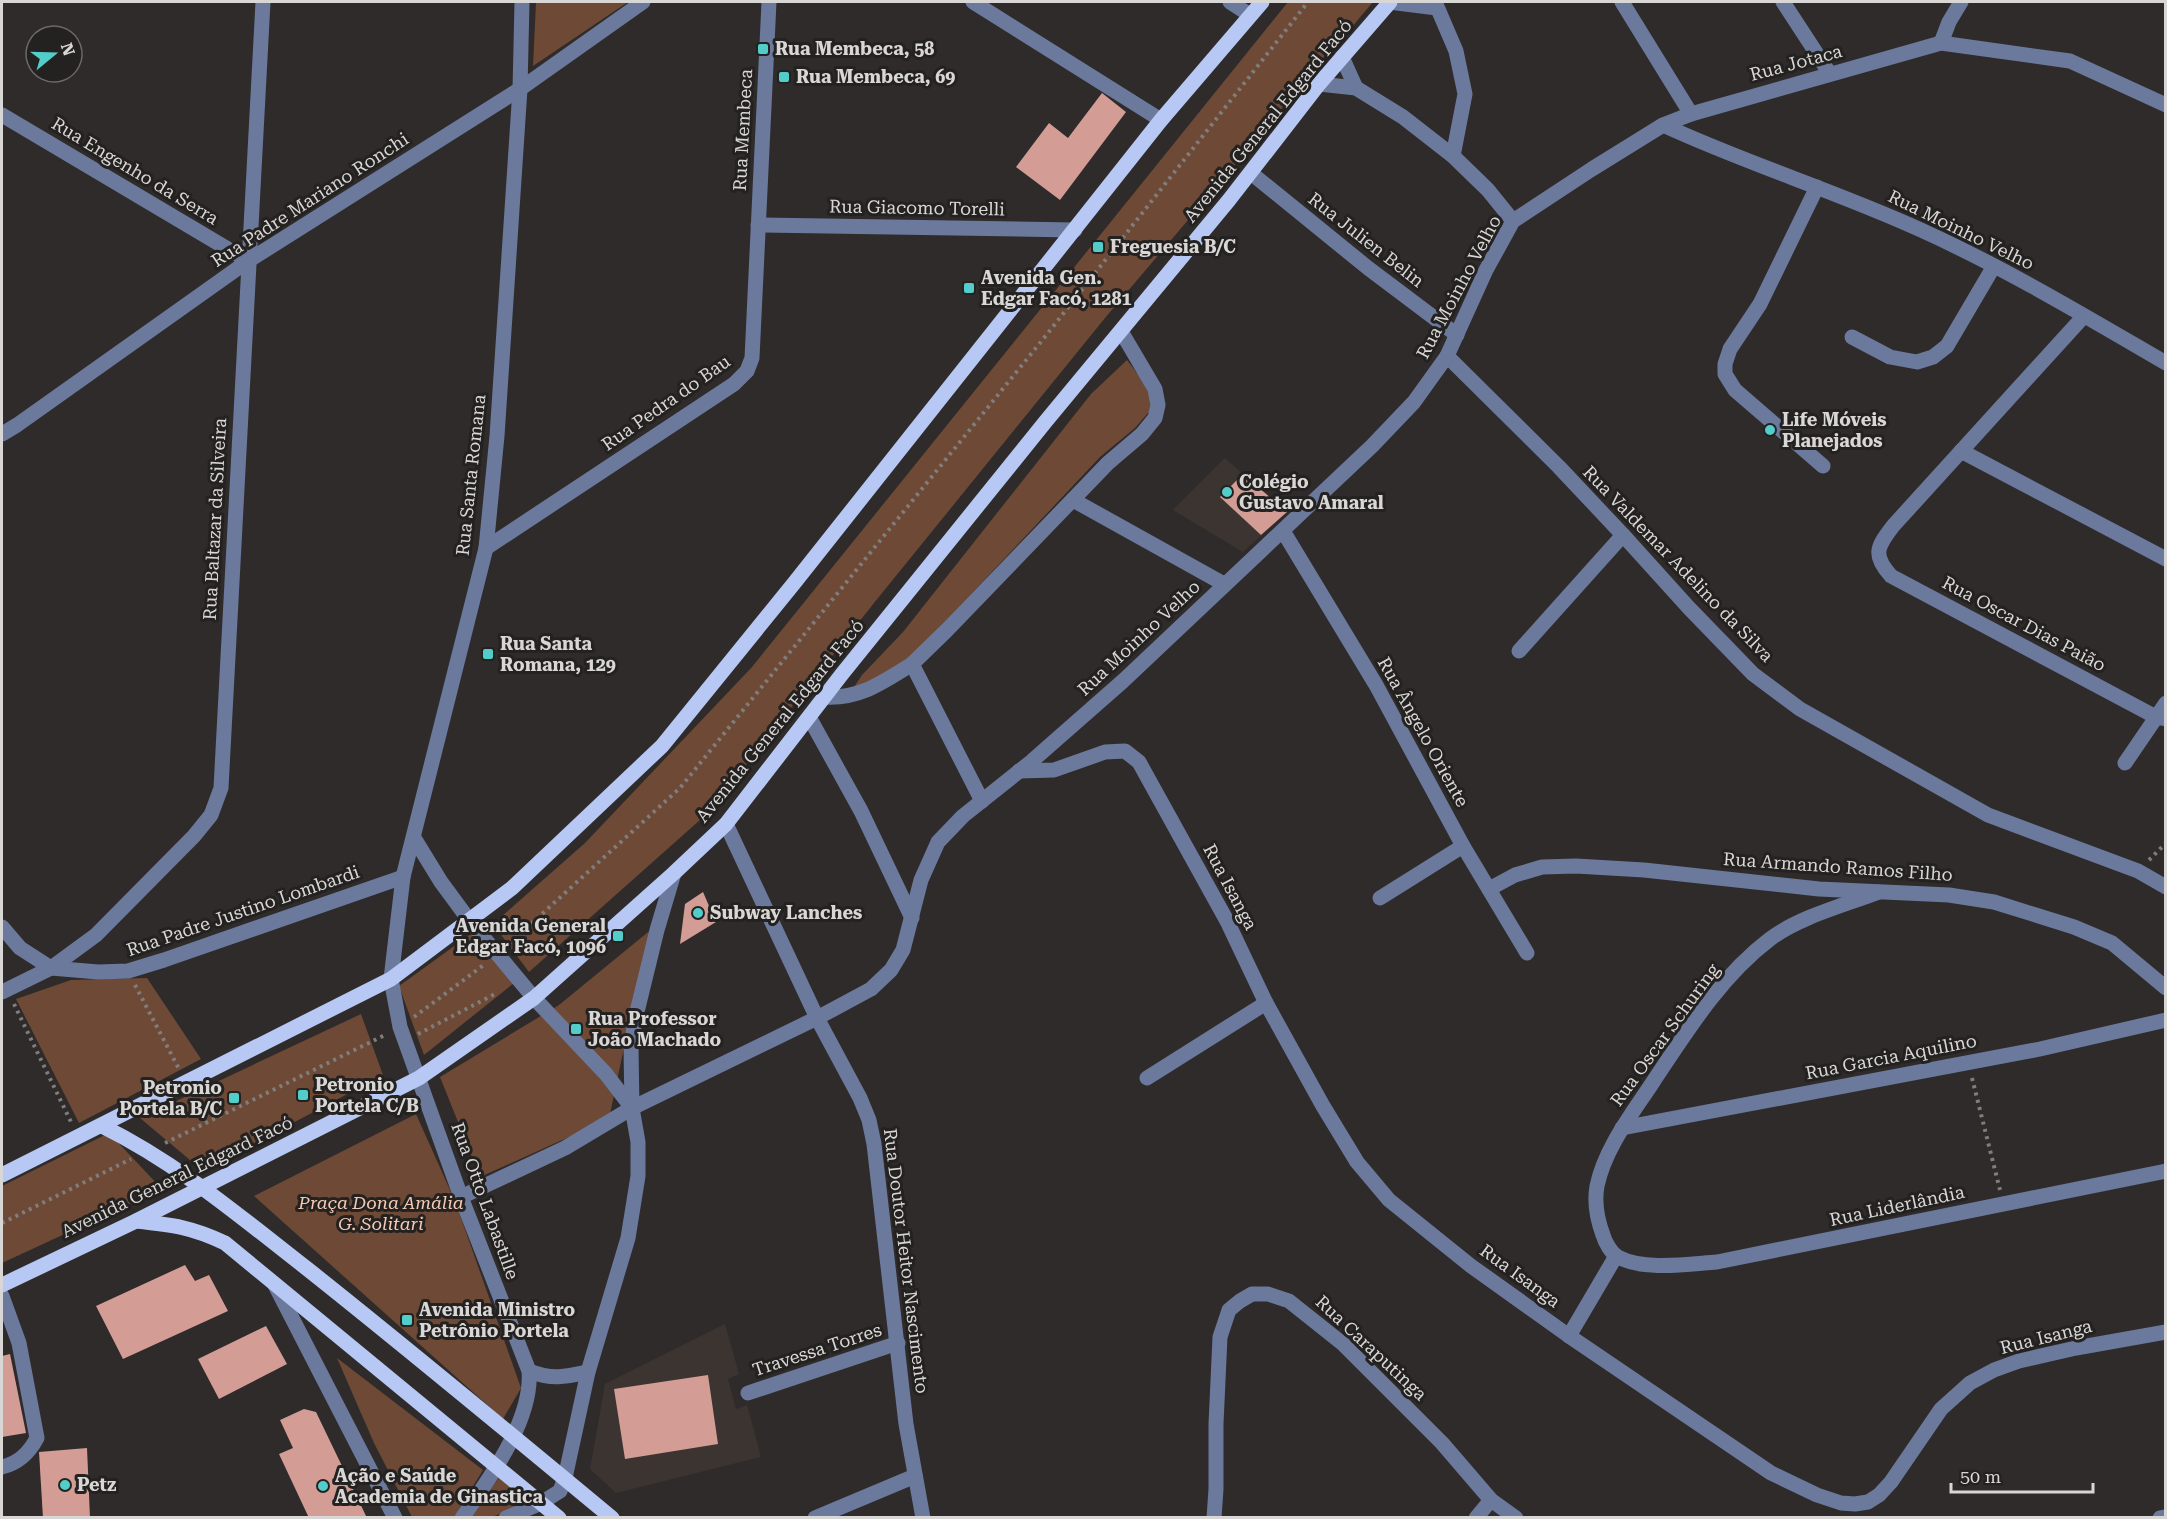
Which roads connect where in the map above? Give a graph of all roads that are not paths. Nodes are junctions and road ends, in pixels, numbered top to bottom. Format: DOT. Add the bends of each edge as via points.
graph roads {
  1 [pos="263,2"];
  2 [pos="522,2"];
  3 [pos="643,2"];
  4 [pos="769,2"];
  5 [pos="973,2"];
  6 [pos="1230,2"];
  7 [pos="1262,2"];
  8 [pos="1389,2"];
  9 [pos="1622,2"];
  10 [pos="1784,2"];
  11 [pos="1961,2"];
  12 [pos="1436,5"];
  13 [pos="1250,15"];
  14 [pos="1941,43"];
  15 [pos="1342,57"];
  16 [pos="1830,74"];
  17 [pos="1319,84"];
  18 [pos="1356,88"];
  19 [pos="520,89"];
  20 [pos="2166,105"];
  21 [pos="1691,114"];
  22 [pos="2,115"];
  23 [pos="1161,120"];
  24 [pos="1663,125"];
  25 [pos="1453,156"];
  26 [pos="1251,173"];
  27 [pos="1817,187"];
  28 [pos="1513,221"];
  29 [pos="758,225"];
  30 [pos="1075,230"];
  31 [pos="248,261"];
  32 [pos="1994,266"];
  33 [pos="2084,316"];
  34 [pos="1122,333"];
  35 [pos="1457,336"];
  36 [pos="1852,337"];
  37 [pos="1447,356"];
  38 [pos="2166,363"];
  39 [pos="2,434"];
  40 [pos="1960,450"];
  41 [pos="1823,466"];
  42 [pos="1073,500"];
  43 [pos="1283,531"];
  44 [pos="1623,534"];
  45 [pos="486,548"];
  46 [pos="2166,559"];
  47 [pos="1224,584"];
  48 [pos="1519,651"];
  49 [pos="912,664"];
  50 [pos="825,697"];
  51 [pos="2166,703"];
  52 [pos="809,717"];
  53 [pos="2161,718"];
  54 [pos="2125,763"];
  55 [pos="1019,771"];
  56 [pos="982,801"];
  57 [pos="726,824"];
  58 [pos="414,838"];
  59 [pos="1463,846"];
  60 [pos="674,873"];
  61 [pos="403,877"];
  62 [pos="2166,887"];
  63 [pos="1489,889"];
  64 [pos="1879,892"];
  65 [pos="1380,898"];
  66 [pos="912,918"];
  67 [pos="469,920"];
  68 [pos="2,927"];
  69 [pos="1527,953"];
  70 [pos="51,968"];
  71 [pos="391,979"];
  72 [pos="2166,988"];
  73 [pos="4,991"];
  74 [pos="534,998"];
  75 [pos="1266,1003"];
  76 [pos="817,1018"];
  77 [pos="2166,1020"];
  78 [pos="420,1078"];
  79 [pos="1147,1078"];
  80 [pos="632,1108"];
  81 [pos="102,1126"];
  82 [pos="1622,1128"];
  83 [pos="2166,1171"];
  84 [pos="2,1175"];
  85 [pos="203,1187"];
  86 [pos="461,1197"];
  87 [pos="136,1221"];
  88 [pos="1616,1256"];
  89 [pos="2,1285"];
  90 [pos="275,1285"];
  91 [pos="2,1296"];
  92 [pos="2166,1332"];
  93 [pos="1569,1336"];
  94 [pos="898,1344"];
  95 [pos="529,1371"];
  96 [pos="588,1372"];
  97 [pos="748,1393"];
  98 [pos="512,1437"];
  99 [pos="2,1467"];
  100 [pos="498,1468"];
  101 [pos="915,1476"];
  102 [pos="565,1479"];
  103 [pos="1491,1500"];
  104 [pos="541,1503"];
  105 [pos="2166,1516"];
  106 [pos="395,1518"];
  107 [pos="462,1518"];
  108 [pos="506,1518"];
  109 [pos="559,1518"];
  110 [pos="612,1518"];
  111 [pos="815,1518"];
  112 [pos="923,1518"];
  113 [pos="1214,1518"];
  114 [pos="1476,1518"];
  115 [pos="1516,1518"];
  116 [pos="2160,1518"];
  1 -- 31 [label="street, Rua Baltazar da Silveira"];
  2 -- 19 [label="street, Rua Santa Romana"];
  3 -- 19 [label="street, Rua Padre Mariano Ronchi"];
  4 -- 29 [label="street, Rua Membeca"];
  5 -- 23 [label="street"];
  6 -- 13 [label="street"];
  7 -- 13 [label="main road"];
  8 -- 12 [label="street"];
  8 -- 15 [label="main road, Avenida General Edgard Facó"];
  9 -- 21 [label="street"];
  10 -- 16 [label="street"];
  11 -- 14 [label="street"];
  12 -- 25 [label="street" via="1456,51 1465,94"];
  13 -- 23 [label="main road"];
  14 -- 16 [label="street, Rua Jotaca"];
  14 -- 20 [label="street" via="2070,61"];
  15 -- 17 [label="main road, Avenida General Edgard Facó"];
  15 -- 18 [label="street"];
  16 -- 21 [label="street, Rua Jotaca"];
  17 -- 18 [label="street"];
  17 -- 26 [label="main road, Avenida General Edgard Facó"];
  18 -- 25 [label="street"];
  19 -- 31 [label="street, Rua Padre Mariano Ronchi"];
  19 -- 45 [label="street, Rua Santa Romana"];
  21 -- 24 [label="street, Rua Jotaca"];
  22 -- 31 [label="street, Rua Engenho da Serra"];
  23 -- 30 [label="main road"];
  24 -- 27 [label="street, Rua Moinho Velho"];
  24 -- 28 [label="street, Rua Moinho Velho"];
  25 -- 28 [label="street"];
  26 -- 34 [label="main road, Avenida General Edgard Facó"];
  26 -- 35 [label="street, Rua Julien Belin"];
  27 -- 32 [label="street, Rua Moinho Velho" via="1922,230"];
  27 -- 41 [label="street" via="1760,304 1730,349 1725,374 1735,390"];
  28 -- 35 [label="street, Rua Moinho Velho"];
  29 -- 30 [label="street, Rua Giacomo Torelli"];
  29 -- 45 [label="street, Rua Pedra do Bau" via="752,358 747,371 734,384"];
  30 -- 67 [label="main road" via="662,746 512,888"];
  31 -- 39 [label="street, Rua Padre Mariano Ronchi"];
  31 -- 70 [label="street, Rua Baltazar da Silveira" via="220,788 211,815 194,836 96,935"];
  32 -- 33 [label="street, Rua Moinho Velho"];
  32 -- 36 [label="street" via="1947,346 1933,357 1917,362 1890,357"];
  33 -- 38 [label="street, Rua Moinho Velho"];
  33 -- 40 [label="street"];
  34 -- 42 [label="street" via="1155,389 1155,418"];
  34 -- 50 [label="main road, Avenida General Edgard Facó" via="1046,421"];
  35 -- 37 [label="street, Rua Moinho Velho"];
  37 -- 43 [label="street, Rua Moinho Velho" via="1414,402 1372,447"];
  37 -- 44 [label="street, Rua Valdemar Adelino da Silva"];
  40 -- 46 [label="street"];
  40 -- 53 [label="street, Rua Oscar Dias Paião" via="1884,538 1878,551 1880,564 1891,576"];
  42 -- 47 [label="street"];
  42 -- 49 [label="street"];
  43 -- 47 [label="street, Rua Moinho Velho"];
  43 -- 59 [label="street, Rua Ângelo Oriente" via="1376,686"];
  44 -- 48 [label="street"];
  44 -- 62 [label="street, Rua Valdemar Adelino da Silva" via="1753,674 1800,709 1988,815 2138,871"];
  45 -- 58 [label="street, Rua Santa Romana"];
  47 -- 55 [label="street, Rua Moinho Velho" via="1123,681"];
  49 -- 50 [label="street" via="869,691"];
  49 -- 56 [label="street"];
  50 -- 52 [label="main road, Avenida General Edgard Facó"];
  51 -- 53 [label="street"];
  52 -- 57 [label="main road, Avenida General Edgard Facó"];
  52 -- 66 [label="street" via="861,811"];
  53 -- 54 [label="street"];
  55 -- 56 [label="street, Rua Moinho Velho"];
  55 -- 75 [label="street, Rua Isanga" via="1054,770 1105,752 1125,751 1139,762 1227,921"];
  56 -- 66 [label="street, Rua Moinho Velho" via="938,842 921,880"];
  57 -- 60 [label="main road, Avenida General Edgard Facó"];
  57 -- 76 [label="street, Rua Doutor Heitor Nascimento"];
  58 -- 61 [label="street, Rua Santa Romana"];
  58 -- 67 [label="street"];
  59 -- 63 [label="street, Rua Ângelo Oriente"];
  59 -- 65 [label="street"];
  60 -- 74 [label="main road, Avenida General Edgard Facó"];
  60 -- 80 [label="street" via="635,1020 631,1048"];
  61 -- 70 [label="street, Rua Padre Justino Lombardi" via="128,971"];
  61 -- 71 [label="street, Rua Santa Romana"];
  63 -- 64 [label="street, Rua Armando Ramos Filho" via="1515,874 1542,867 1576,866"];
  63 -- 69 [label="street, Rua Ângelo Oriente"];
  64 -- 72 [label="street, Rua Armando Ramos Filho" via="1949,895 2038,914 2112,943"];
  64 -- 82 [label="street, Rua Oscar Schuring" via="1804,920 1772,937 1740,964"];
  66 -- 76 [label="street, Rua Moinho Velho" via="903,950 891,970 871,989"];
  67 -- 71 [label="main road"];
  67 -- 74 [label="street"];
  68 -- 70 [label="street, Rua Padre Justino Lombardi" via="20,948"];
  70 -- 73 [label="street, Rua Baltazar da Silveira"];
  71 -- 78 [label="street, Rua Otto Labastille" via="400,1027"];
  71 -- 81 [label="main road"];
  74 -- 78 [label="main road, Avenida General Edgard Facó"];
  74 -- 80 [label="street" via="606,1074"];
  75 -- 79 [label="street"];
  75 -- 93 [label="street, Rua Isanga" via="1357,1162 1389,1200 1471,1266"];
  76 -- 80 [label="street, Rua Moinho Velho"];
  76 -- 94 [label="street, Rua Doutor Heitor Nascimento" via="869,1120"];
  77 -- 82 [label="street, Rua Garcia Aquilino"];
  78 -- 85 [label="main road, Avenida General Edgard Facó"];
  78 -- 86 [label="street, Rua Otto Labastille"];
  80 -- 86 [label="street, Rua Moinho Velho" via="565,1148"];
  80 -- 96 [label="street" via="638,1176 628,1238"];
  81 -- 84 [label="main road"];
  81 -- 85 [label="main road" via="137,1143"];
  82 -- 88 [label="street, Rua Oscar Schuring" via="1597,1186 1596,1218"];
  83 -- 88 [label="street, Rua Liderlândia" via="1717,1262 1669,1265 1636,1263"];
  85 -- 87 [label="main road, Avenida General Edgard Facó"];
  85 -- 98 [label="main road"];
  86 -- 95 [label="street, Rua Otto Labastille"];
  87 -- 89 [label="main road, Avenida General Edgard Facó"];
  87 -- 90 [label="main road" via="200,1231 225,1243"];
  88 -- 93 [label="street"];
  90 -- 100 [label="main road"];
  90 -- 106 [label="street"];
  91 -- 99 [label="street" via="19,1343 38,1438 19,1460"];
  92 -- 93 [label="street, Rua Isanga" via="2031,1359 1986,1374 1941,1409 1879,1496 1855,1504 1817,1495 1771,1473"];
  94 -- 97 [label="street, Travessa Torres"];
  94 -- 101 [label="street, Rua Doutor Heitor Nascimento"];
  95 -- 96 [label="street" via="556,1378"];
  95 -- 98 [label="street, Rua Otto Labastille" via="527,1402"];
  96 -- 102 [label="street"];
  98 -- 100 [label="street, Rua Otto Labastille"];
  98 -- 102 [label="main road"];
  100 -- 104 [label="main road"];
  100 -- 107 [label="street, Rua Otto Labastille"];
  101 -- 111 [label="street"];
  101 -- 112 [label="street, Rua Doutor Heitor Nascimento"];
  102 -- 104 [label="street" via="560,1491"];
  102 -- 110 [label="main road"];
  103 -- 113 [label="street, Rua Caraputinga" via="1442,1443 1343,1344 1289,1301 1252,1294 1229,1310 1220,1337"];
  103 -- 114 [label="street"];
  103 -- 115 [label="street, Rua Caraputinga"];
  104 -- 108 [label="street"];
  104 -- 109 [label="main road"];
  105 -- 116 [label="street"];
}
